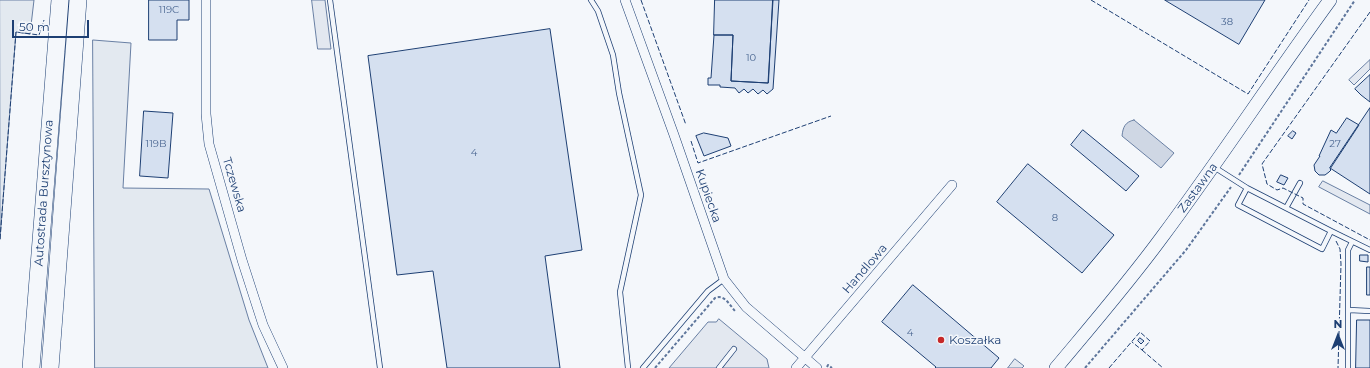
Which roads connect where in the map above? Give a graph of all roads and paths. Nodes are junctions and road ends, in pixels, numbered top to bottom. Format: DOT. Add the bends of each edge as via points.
graph roads {
  1 [pos="61,0"];
  2 [pos="76,0"];
  3 [pos="206,0"];
  4 [pos="330,0"];
  5 [pos="591,0"];
  6 [pos="624,0"];
  7 [pos="1330,0"];
  8 [pos="1355,0"];
  9 [pos="56,40"];
  10 [pos="75,41"];
  11 [pos="1214,167"];
  12 [pos="1239,175"];
  13 [pos="1300,182"];
  14 [pos="952,185"];
  15 [pos="1232,186"];
  16 [pos="1247,188"];
  17 [pos="1286,208"];
  18 [pos="1331,232"];
  19 [pos="1352,242"];
  20 [pos="1370,250"];
  21 [pos="724,278"];
  22 [pos="743,303"];
  23 [pos="1349,310"];
  24 [pos="1370,311"];
  25 [pos="734,349"];
  26 [pos="805,358"];
  27 [pos="31,368"];
  28 [pos="50,368"];
  29 [pos="283,368"];
  30 [pos="380,368"];
  31 [pos="628,368"];
  32 [pos="643,368"];
  33 [pos="654,368"];
  34 [pos="719,368"];
  35 [pos="796,368"];
  36 [pos="817,368"];
  37 [pos="826,368"];
  38 [pos="832,368"];
  39 [pos="1056,368"];
  40 [pos="1085,368"];
  41 [pos="1348,368"];
  1 -- 9 [label="lane"];
  1 -- 9 [label="highway, Autostrada Bursztynowa"];
  2 -- 10 [label="lane"];
  2 -- 10 [label="highway, Autostrada Bursztynowa"];
  3 -- 29 [label="street, Tczewska" via="206,114 209,144 263,325"];
  4 -- 30 [label="lane"];
  5 -- 31 [label="lane" via="598,11 613,55 641,195 620,292"];
  6 -- 21 [label="street, Kupiecka"];
  7 -- 11 [label="main road, Zastawna"];
  8 -- 12 [label="path"];
  9 -- 27 [label="highway, Autostrada Bursztynowa"];
  10 -- 28 [label="highway, Autostrada Bursztynowa"];
  11 -- 16 [label="lane"];
  11 -- 39 [label="main road, Zastawna" via="1126,284"];
  13 -- 17 [label="lane"];
  14 -- 26 [label="street, Handlowa"];
  15 -- 40 [label="path" via="1186,250"];
  16 -- 17 [label="lane"];
  16 -- 18 [label="lane" via="1238,205 1315,246 1322,249"];
  17 -- 18 [label="lane"];
  18 -- 19 [label="lane"];
  19 -- 20 [label="lane"];
  19 -- 23 [label="lane" via="1348,250"];
  21 -- 22 [label="street, Kupiecka"];
  21 -- 32 [label="lane" via="708,291"];
  22 -- 26 [label="street, Kupiecka"];
  22 -- 33 [label="path" via="735,311 722,297 715,298"];
  23 -- 24 [label="lane"];
  23 -- 41 [label="lane"];
  25 -- 34 [label="lane"];
  26 -- 35 [label="street, Handlowa"];
  26 -- 36 [label="street, Kupiecka"];
  37 -- 38 [label="path" via="828,365"];
}
